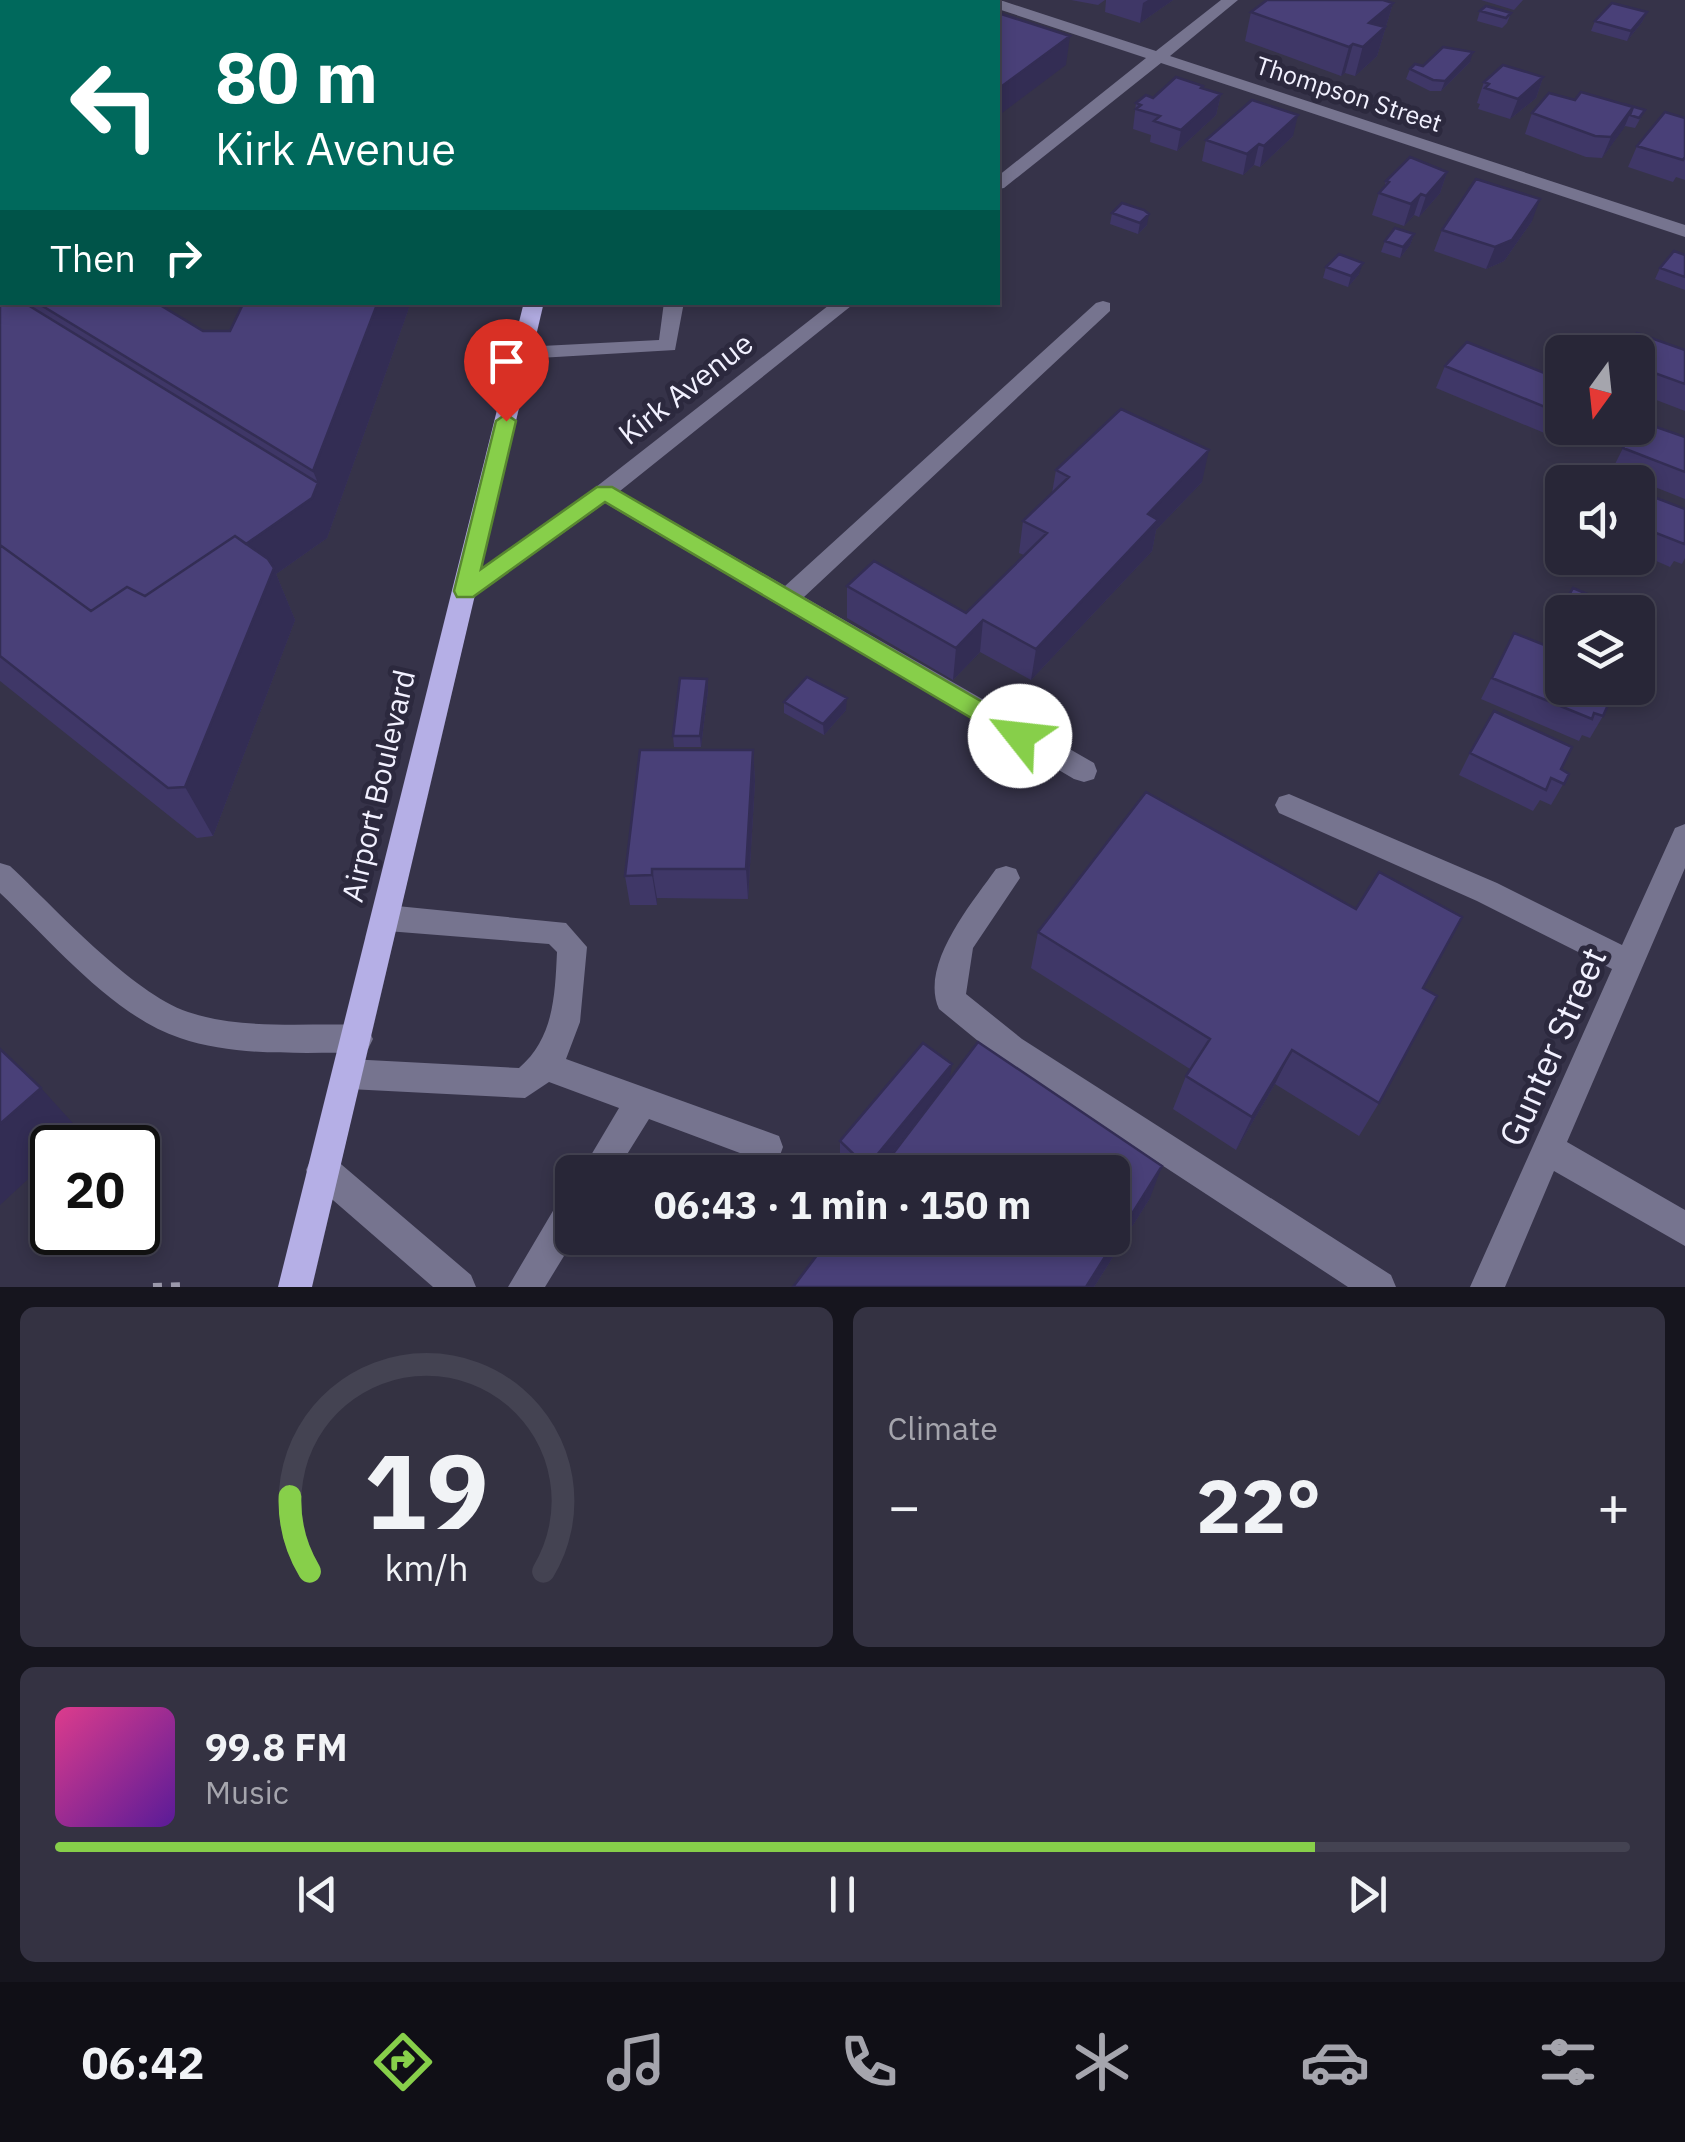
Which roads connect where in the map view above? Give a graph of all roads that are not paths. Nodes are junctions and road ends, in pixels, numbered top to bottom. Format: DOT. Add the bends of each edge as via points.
graph roads {
  1 [pos="1230,0"];
  2 [pos="1000,5"];
  3 [pos="1022,12"];
  4 [pos="1000,26"];
  5 [pos="1157,58"];
  6 [pos="1000,180"];
  7 [pos="1685,231"];
  8 [pos="533,305"];
  9 [pos="674,305"];
  10 [pos="842,305"];
  11 [pos="1103,307"];
  12 [pos="522,353"];
  13 [pos="604,492"];
  14 [pos="465,591"];
  15 [pos="786,599"];
  16 [pos="1084,771"];
  17 [pos="1288,804"];
  18 [pos="1685,836"];
  19 [pos="0,875"];
  20 [pos="1006,878"];
  21 [pos="386,918"];
  22 [pos="1631,964"];
  23 [pos="357,1039"];
  24 [pos="547,1067"];
  25 [pos="349,1074"];
  26 [pos="642,1101"];
  27 [pos="766,1148"];
  28 [pos="1549,1150"];
  29 [pos="608,1155"];
  30 [pos="324,1170"];
  31 [pos="1685,1229"];
  32 [pos="555,1239"];
  33 [pos="295,1287"];
  34 [pos="459,1287"];
  35 [pos="524,1287"];
  36 [pos="1379,1287"];
  37 [pos="1488,1287"];
  1 -- 5 [label="street"];
  2 -- 3 [label="street, Thompson Street"];
  3 -- 4 [label="street"];
  3 -- 5 [label="street, Thompson Street"];
  5 -- 6 [label="street"];
  5 -- 7 [label="street, Thompson Street"];
  8 -- 12 [label="main road, Airport Boulevard"];
  9 -- 12 [label="street" via="668,346"];
  10 -- 13 [label="street, Kirk Avenue"];
  11 -- 15 [label="street"];
  12 -- 14 [label="main road, Airport Boulevard"];
  13 -- 14 [label="street, Kirk Avenue"];
  13 -- 15 [label="street"];
  14 -- 21 [label="main road, Airport Boulevard"];
  15 -- 16 [label="street"];
  17 -- 22 [label="street"];
  18 -- 22 [label="street, Gunter Street"];
  19 -- 23 [label="street" via="142,1002 182,1024 253,1036"];
  20 -- 36 [label="street" via="959,944 950,999 1010,1049"];
  21 -- 23 [label="main road, Airport Boulevard"];
  21 -- 24 [label="street" via="556,932 572,947 571,970 561,1045"];
  22 -- 28 [label="street, Gunter Street"];
  23 -- 25 [label="main road, Airport Boulevard"];
  24 -- 25 [label="street" via="525,1083"];
  24 -- 26 [label="street"];
  25 -- 30 [label="main road, Airport Boulevard"];
  26 -- 27 [label="street"];
  26 -- 29 [label="street"];
  28 -- 31 [label="street"];
  28 -- 37 [label="street, Gunter Street"];
  30 -- 33 [label="main road, Airport Boulevard"];
  30 -- 34 [label="street"];
  32 -- 35 [label="street"];
}
